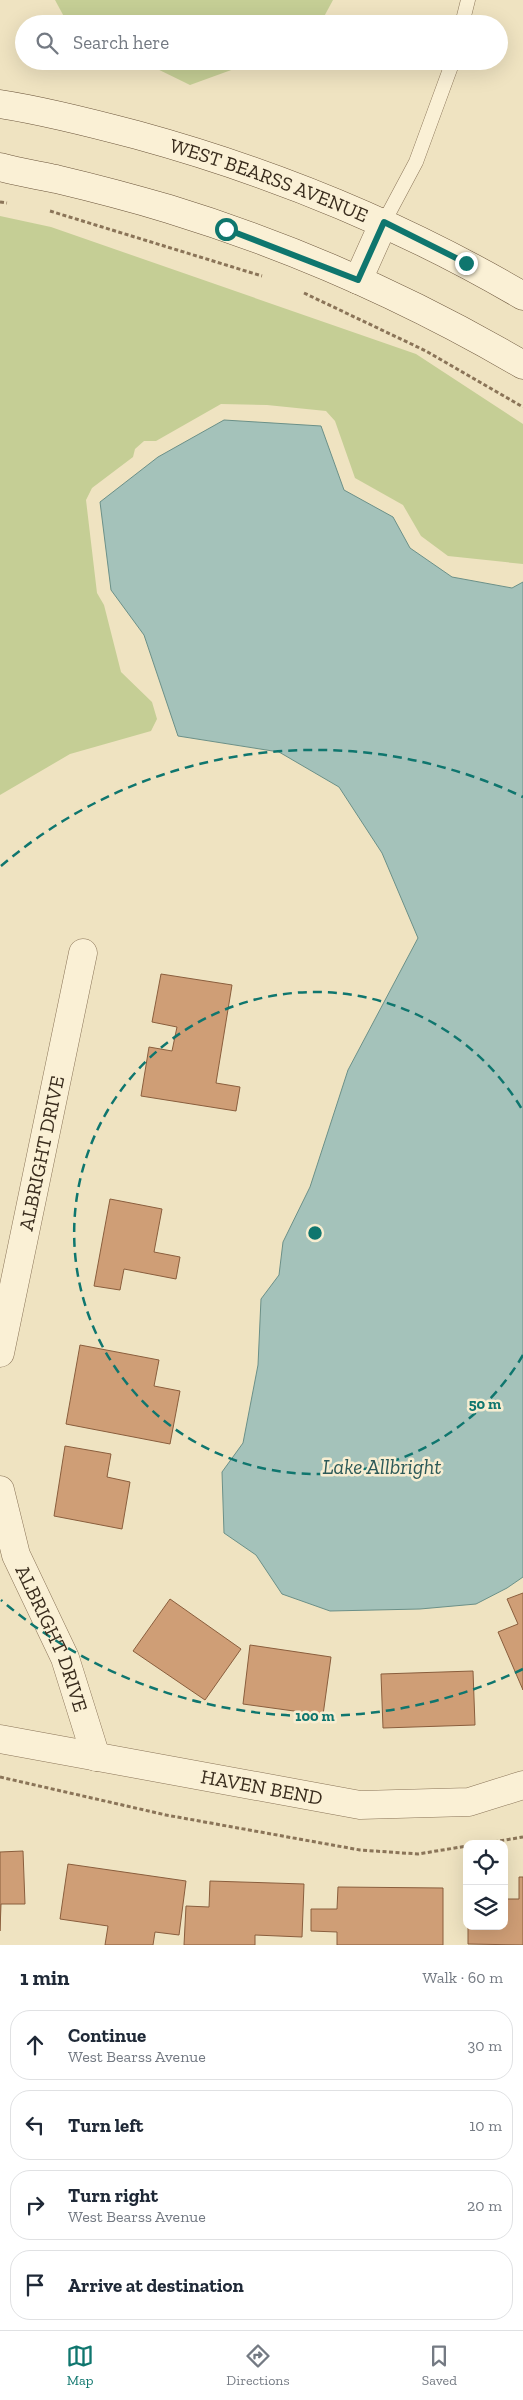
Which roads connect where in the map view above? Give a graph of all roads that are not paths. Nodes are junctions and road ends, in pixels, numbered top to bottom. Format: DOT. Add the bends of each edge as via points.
graph roads {
  1 [pos="468,0"];
  2 [pos="464,15"];
  3 [pos="450,70"];
  4 [pos="0,104"];
  5 [pos="0,167"];
  6 [pos="384,222"];
  7 [pos="358,280"];
  8 [pos="523,296"];
  9 [pos="523,365"];
  10 [pos="83,953"];
  11 [pos="0,1353"];
  12 [pos="0,1490"];
  13 [pos="0,1739"];
  14 [pos="96,1757"];
  15 [pos="523,1785"];
  1 -- 2 [label="lane"];
  3 -- 6 [label="lane" via="416,162"];
  4 -- 6 [label="street, WEST BEARSS AVENUE" via="82,120 210,156"];
  5 -- 7 [label="street" via="170,210"];
  6 -- 7 [label="street"];
  6 -- 8 [label="street, WEST BEARSS AVENUE"];
  7 -- 9 [label="street" via="478,338"];
  10 -- 11 [label="street, ALBRIGHT DRIVE"];
  12 -- 14 [label="street, ALBRIGHT DRIVE" via="16,1555 65,1658"];
  13 -- 14 [label="street, HAVEN BEND"];
  14 -- 15 [label="street, HAVEN BEND" via="360,1805 469,1802"];
}
